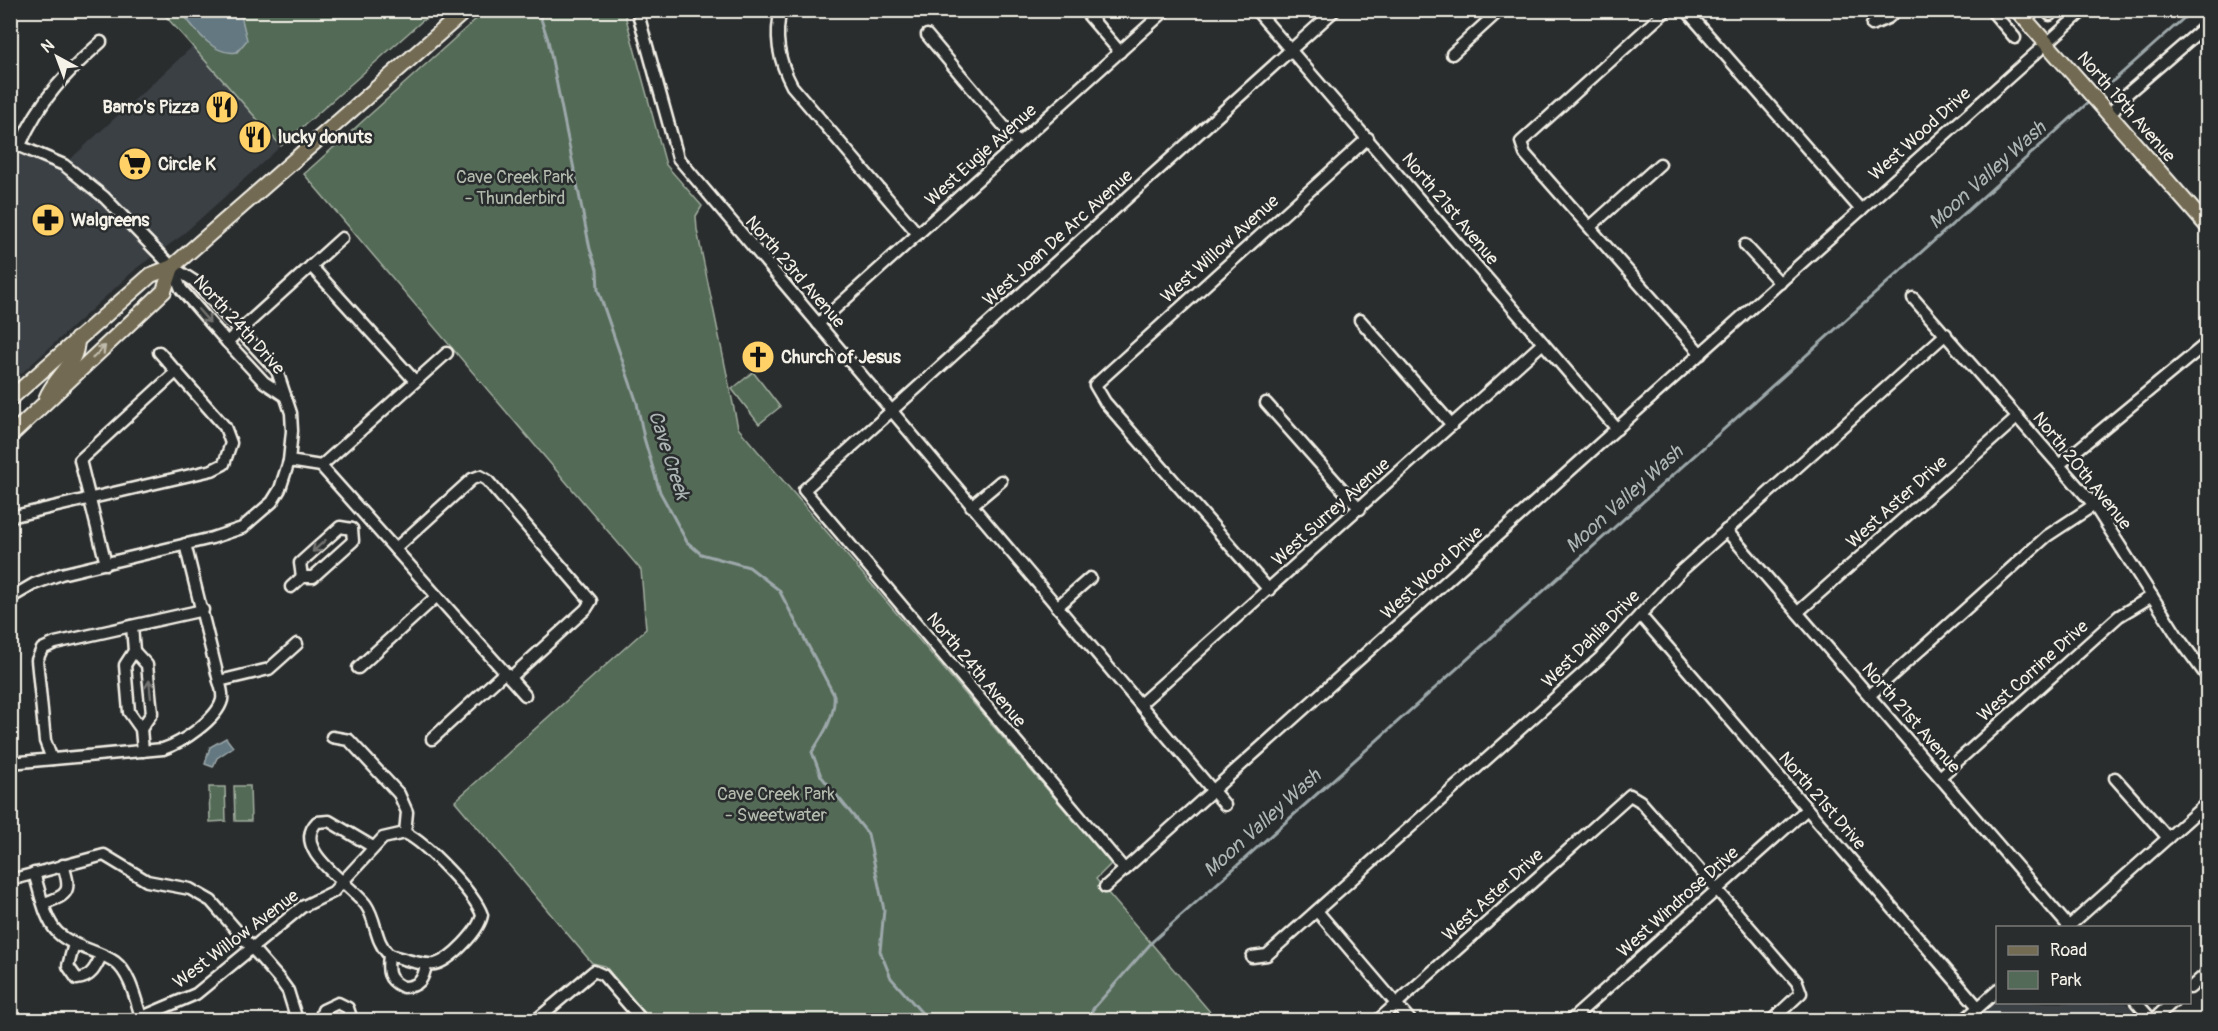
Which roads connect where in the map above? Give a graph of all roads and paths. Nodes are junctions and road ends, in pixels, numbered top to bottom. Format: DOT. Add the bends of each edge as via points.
graph roads {
  1 [pos="466,10"];
  2 [pos="637,10"];
  3 [pos="781,10"];
  4 [pos="1084,10"];
  5 [pos="1166,10"];
  6 [pos="1256,10"];
  7 [pos="1335,10"];
  8 [pos="1500,10"];
  9 [pos="1667,10"];
  10 [pos="1686,10"];
  11 [pos="1881,10"];
  12 [pos="1897,10"];
  13 [pos="1991,10"];
  14 [pos="2017,10"];
  15 [pos="2084,10"];
  16 [pos="2208,24"];
  17 [pos="2208,31"];
  18 [pos="927,35"];
  19 [pos="2015,38"];
  20 [pos="101,42"];
  21 [pos="2047,44"];
  22 [pos="1290,50"];
  23 [pos="1120,52"];
  24 [pos="1452,54"];
  25 [pos="2110,116"];
  26 [pos="1368,138"];
  27 [pos="1018,143"];
  28 [pos="15,144"];
  29 [pos="1660,164"];
  30 [pos="1861,210"];
  31 [pos="1590,227"];
  32 [pos="2208,227"];
  33 [pos="918,234"];
  34 [pos="342,238"];
  35 [pos="1745,245"];
  36 [pos="311,266"];
  37 [pos="172,267"];
  38 [pos="1779,283"];
  39 [pos="1913,298"];
  40 [pos="1360,320"];
  41 [pos="818,324"];
  42 [pos="240,331"];
  43 [pos="1946,334"];
  44 [pos="77,339"];
  45 [pos="227,342"];
  46 [pos="2208,342"];
  47 [pos="1543,343"];
  48 [pos="159,352"];
  49 [pos="447,353"];
  50 [pos="1701,354"];
  51 [pos="177,371"];
  52 [pos="415,381"];
  53 [pos="285,396"];
  54 [pos="10,399"];
  55 [pos="1266,403"];
  56 [pos="44,405"];
  57 [pos="890,410"];
  58 [pos="2018,417"];
  59 [pos="1452,425"];
  60 [pos="1617,429"];
  61 [pos="10,436"];
  62 [pos="289,461"];
  63 [pos="2058,465"];
  64 [pos="321,466"];
  65 [pos="1000,481"];
  66 [pos="804,490"];
  67 [pos="90,499"];
  68 [pos="2094,505"];
  69 [pos="971,506"];
  70 [pos="1360,509"];
  71 [pos="366,516"];
  72 [pos="10,517"];
  73 [pos="352,529"];
  74 [pos="1726,530"];
  75 [pos="185,544"];
  76 [pos="395,549"];
  77 [pos="106,564"];
  78 [pos="302,577"];
  79 [pos="1090,579"];
  80 [pos="291,587"];
  81 [pos="1269,590"];
  82 [pos="438,596"];
  83 [pos="2152,596"];
  84 [pos="10,598"];
  85 [pos="1057,607"];
  86 [pos="203,610"];
  87 [pos="1798,612"];
  88 [pos="1640,615"];
  89 [pos="132,626"];
  90 [pos="297,644"];
  91 [pos="134,651"];
  92 [pos="358,668"];
  93 [pos="507,676"];
  94 [pos="2208,678"];
  95 [pos="219,681"];
  96 [pos="525,695"];
  97 [pos="1870,695"];
  98 [pos="1140,704"];
  99 [pos="141,729"];
  100 [pos="332,737"];
  101 [pos="432,739"];
  102 [pos="143,751"];
  103 [pos="52,759"];
  104 [pos="10,764"];
  105 [pos="1940,777"];
  106 [pos="2115,778"];
  107 [pos="1214,792"];
  108 [pos="2208,802"];
  109 [pos="1225,805"];
  110 [pos="1807,809"];
  111 [pos="405,833"];
  112 [pos="2168,837"];
  113 [pos="373,847"];
  114 [pos="63,865"];
  115 [pos="1125,870"];
  116 [pos="34,873"];
  117 [pos="10,880"];
  118 [pos="342,882"];
  119 [pos="1106,887"];
  120 [pos="1716,890"];
  121 [pos="44,903"];
  122 [pos="1317,911"];
  123 [pos="2068,926"];
  124 [pos="2070,926"];
  125 [pos="74,944"];
  126 [pos="252,948"];
  127 [pos="389,955"];
  128 [pos="101,956"];
  129 [pos="1252,957"];
  130 [pos="426,964"];
  131 [pos="2208,972"];
  132 [pos="2191,987"];
  133 [pos="1996,992"];
  134 [pos="1396,1004"];
  135 [pos="2138,1004"];
  136 [pos="2171,1004"];
  137 [pos="1978,1007"];
  138 [pos="10,1012"];
  139 [pos="14,1020"];
  140 [pos="139,1020"];
  141 [pos="297,1020"];
  142 [pos="319,1020"];
  143 [pos="352,1020"];
  144 [pos="536,1020"];
  145 [pos="642,1020"];
  146 [pos="1378,1020"];
  147 [pos="1410,1020"];
  148 [pos="1571,1020"];
  149 [pos="1772,1020"];
  150 [pos="1964,1020"];
  151 [pos="2153,1020"];
  1 -- 37 [label="main road"];
  2 -- 41 [label="street, North 23rd Avenue" via="678,159"];
  3 -- 33 [label="street" via="780,57 792,86"];
  4 -- 23 [label="street"];
  5 -- 23 [label="street, West Eugie Avenue"];
  6 -- 22 [label="street, North 21st Avenue"];
  7 -- 22 [label="street, West Joan De Arc Avenue"];
  8 -- 24 [label="street"];
  9 -- 31 [label="street" via="1521,142 1525,154"];
  10 -- 30 [label="street"];
  11 -- 12 [label="street" via="1872,25"];
  13 -- 19 [label="street"];
  14 -- 21 [label="main road, North 19th Avenue"];
  15 -- 21 [label="street, West Wood Drive"];
  16 -- 25 [label="street" via="2121,99"];
  17 -- 25 [label="street"];
  18 -- 27 [label="street"];
  20 -- 28 [label="street" via="56,82"];
  21 -- 25 [label="main road, North 19th Avenue"];
  21 -- 30 [label="street, West Wood Drive"];
  22 -- 26 [label="street, North 21st Avenue"];
  22 -- 57 [label="street, West Joan De Arc Avenue"];
  23 -- 27 [label="street, West Eugie Avenue"];
  25 -- 32 [label="main road, North 19th Avenue"];
  26 -- 47 [label="street, North 21st Avenue"];
  26 -- 81 [label="street, West Willow Avenue" via="1095,385 1105,402"];
  27 -- 33 [label="street, West Eugie Avenue"];
  28 -- 37 [label="street" via="53,159 104,197"];
  29 -- 31 [label="street"];
  30 -- 38 [label="street, West Wood Drive"];
  31 -- 50 [label="street"];
  33 -- 41 [label="street, West Eugie Avenue"];
  34 -- 36 [label="street"];
  35 -- 38 [label="street"];
  36 -- 42 [label="street"];
  36 -- 52 [label="street"];
  37 -- 42 [label="street, North 24th Drive" via="194,281"];
  37 -- 44 [label="main road" via="151,275"];
  37 -- 45 [label="street, North 24th Drive, one-way" via="181,289"];
  56 -- 37 [label="main road, one-way" via="164,291"];
  38 -- 50 [label="street, West Wood Drive"];
  39 -- 43 [label="street, North 20th Avenue"];
  40 -- 59 [label="street"];
  41 -- 57 [label="street, North 23rd Avenue"];
  42 -- 45 [label="street"];
  42 -- 53 [label="street, North 24th Drive" via="277,371"];
  43 -- 58 [label="street, North 20th Avenue"];
  43 -- 74 [label="street, West Dahlia Drive"];
  44 -- 54 [label="main road"];
  44 -- 56 [label="main road" via="75,358 52,383"];
  45 -- 53 [label="street, North 24th Drive" via="264,382"];
  46 -- 63 [label="street"];
  47 -- 59 [label="street, West Surrey Avenue"];
  47 -- 60 [label="street, North 21st Avenue"];
  48 -- 51 [label="street"];
  49 -- 52 [label="street"];
  50 -- 60 [label="street, West Wood Drive"];
  51 -- 67 [label="street" via="80,460"];
  51 -- 67 [label="street" via="225,427 231,443 224,464"];
  52 -- 64 [label="street"];
  53 -- 62 [label="street, North 24th Drive" via="291,413"];
  55 -- 70 [label="street"];
  56 -- 61 [label="main road"];
  57 -- 66 [label="street, West Joan De Arc Avenue"];
  57 -- 69 [label="street, North 23rd Avenue"];
  58 -- 63 [label="street, North 20th Avenue"];
  58 -- 87 [label="street, West Aster Drive"];
  59 -- 70 [label="street, West Surrey Avenue"];
  60 -- 107 [label="street, West Wood Drive"];
  62 -- 64 [label="street"];
  62 -- 75 [label="street, North 24th Drive" via="276,496 255,519 230,533"];
  63 -- 68 [label="street, North 20th Avenue"];
  64 -- 71 [label="street"];
  65 -- 69 [label="street"];
  66 -- 115 [label="street, North 24th Avenue"];
  67 -- 72 [label="street"];
  67 -- 77 [label="street"];
  68 -- 83 [label="street, North 20th Avenue"];
  68 -- 97 [label="street" via="2047,536"];
  69 -- 85 [label="street, North 23rd Avenue"];
  70 -- 81 [label="street, West Surrey Avenue"];
  71 -- 73 [label="street"];
  71 -- 76 [label="street"];
  73 -- 78 [label="street" via="353,541 313,577"];
  73 -- 78 [label="street, one-way" via="340,527 300,563"];
  74 -- 87 [label="street, North 21st Avenue"];
  74 -- 88 [label="street, West Dahlia Drive" via="1672,579"];
  75 -- 77 [label="street, North 24th Drive"];
  75 -- 86 [label="street"];
  76 -- 82 [label="street"];
  76 -- 93 [label="street" via="472,479 480,476 487,480 591,601"];
  77 -- 84 [label="street, North 24th Drive" via="45,579"];
  78 -- 80 [label="street"];
  79 -- 85 [label="street"];
  81 -- 98 [label="street, West Surrey Avenue"];
  82 -- 92 [label="street"];
  82 -- 93 [label="street"];
  83 -- 94 [label="street, North 20th Avenue"];
  83 -- 105 [label="street, West Corrine Drive" via="2120,616"];
  85 -- 98 [label="street, North 23rd Avenue"];
  86 -- 89 [label="street"];
  86 -- 95 [label="street"];
  87 -- 97 [label="street, North 21st Avenue"];
  88 -- 110 [label="street, North 21st Drive"];
  88 -- 122 [label="street, West Dahlia Drive" via="1600,658"];
  89 -- 91 [label="street"];
  89 -- 103 [label="street" via="42,649 37,660 45,741"];
  90 -- 95 [label="street" via="269,669"];
  91 -- 99 [label="street" via="125,665 129,712"];
  99 -- 91 [label="street, one-way" via="152,712 147,665"];
  93 -- 96 [label="street"];
  93 -- 101 [label="street"];
  95 -- 102 [label="street" via="223,696 218,710 179,744"];
  97 -- 105 [label="street, North 21st Avenue"];
  98 -- 107 [label="street, North 23rd Avenue"];
  99 -- 102 [label="street"];
  100 -- 111 [label="street" via="349,740 399,794 407,812"];
  102 -- 103 [label="street"];
  103 -- 104 [label="street"];
  105 -- 123 [label="street, North 21st Avenue"];
  106 -- 112 [label="street"];
  107 -- 109 [label="street, North 23rd Avenue"];
  107 -- 115 [label="street, West Wood Drive"];
  108 -- 112 [label="street"];
  110 -- 120 [label="street, West Windrose Drive"];
  110 -- 137 [label="street, North 21st Drive"];
  111 -- 113 [label="street, West Willow Avenue" via="388,835"];
  111 -- 130 [label="street" via="424,845 474,899 482,915 475,932 444,960"];
  112 -- 124 [label="street"];
  113 -- 118 [label="street, West Willow Avenue"];
  113 -- 118 [label="street" via="329,821 317,822 309,838 323,864"];
  114 -- 116 [label="street"];
  114 -- 121 [label="street" via="67,890 61,898"];
  114 -- 126 [label="street" via="94,856 112,857 147,881 196,892 211,901"];
  115 -- 119 [label="street, West Wood Drive"];
  116 -- 117 [label="street"];
  116 -- 121 [label="street"];
  118 -- 126 [label="street, West Willow Avenue" via="323,898 302,907"];
  118 -- 127 [label="street" via="366,905 376,938"];
  120 -- 134 [label="street, West Aster Drive" via="1640,801 1630,795"];
  120 -- 148 [label="street, West Windrose Drive"];
  120 -- 149 [label="street" via="1797,982 1801,993"];
  121 -- 125 [label="street" via="57,932"];
  122 -- 129 [label="street, West Dahlia Drive" via="1267,955"];
  122 -- 134 [label="street"];
  125 -- 128 [label="street"];
  125 -- 128 [label="street" via="68,966 77,979 89,976"];
  126 -- 140 [label="street, West Willow Avenue" via="196,994"];
  126 -- 141 [label="street" via="288,991"];
  127 -- 130 [label="street"];
  127 -- 130 [label="street" via="390,979 403,987 418,983 424,977"];
  128 -- 140 [label="street" via="123,971"];
  131 -- 132 [label="street"];
  133 -- 137 [label="street"];
  134 -- 146 [label="street, West Aster Drive"];
  134 -- 147 [label="street"];
  135 -- 151 [label="street"];
  136 -- 151 [label="street"];
  137 -- 150 [label="street"];
  138 -- 139 [label="street"];
  142 -- 143 [label="street" via="323,1010 338,1003 348,1008"];
  144 -- 145 [label="street" via="594,971 603,975"];
}
